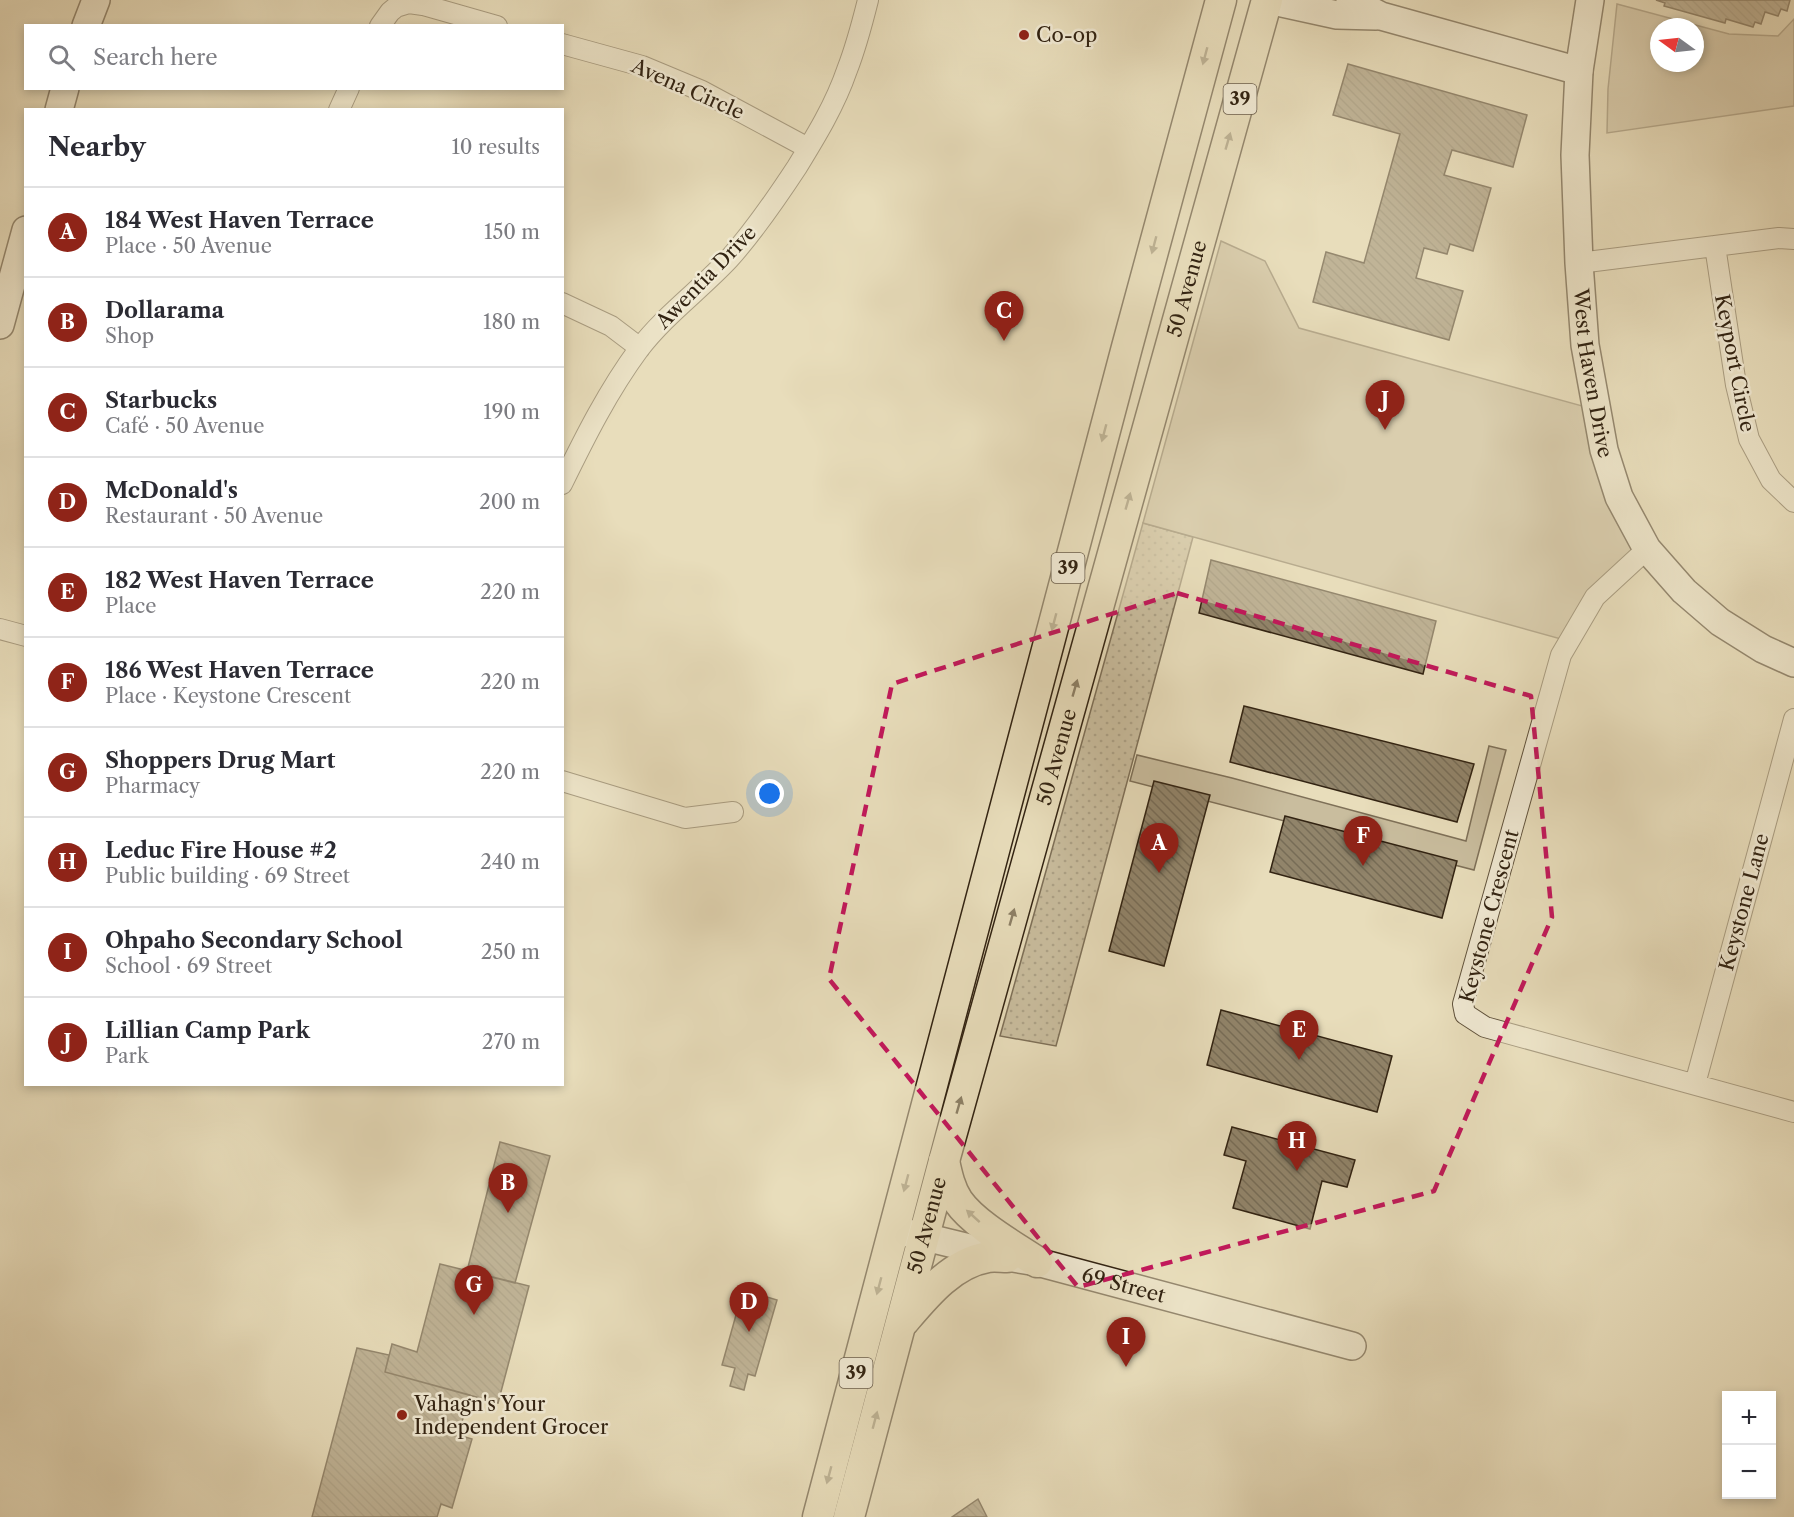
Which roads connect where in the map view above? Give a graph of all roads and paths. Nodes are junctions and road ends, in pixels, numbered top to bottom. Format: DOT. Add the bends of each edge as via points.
graph roads {
  1 [pos="96,0"];
  2 [pos="868,0"];
  3 [pos="1221,0"];
  4 [pos="1268,0"];
  5 [pos="1350,0"];
  6 [pos="1590,0"];
  7 [pos="1380,16"];
  8 [pos="87,24"];
  9 [pos="381,24"];
  10 [pos="490,24"];
  11 [pos="564,45"];
  12 [pos="1579,71"];
  13 [pos="64,90"];
  14 [pos="348,90"];
  15 [pos="60,108"];
  16 [pos="340,108"];
  17 [pos="808,148"];
  18 [pos="24,237"];
  19 [pos="1794,239"];
  20 [pos="1715,246"];
  21 [pos="1579,263"];
  22 [pos="564,304"];
  23 [pos="0,325"];
  24 [pos="640,348"];
  25 [pos="564,480"];
  26 [pos="1794,502"];
  27 [pos="1647,549"];
  28 [pos="0,629"];
  29 [pos="24,635"];
  30 [pos="1794,663"];
  31 [pos="1794,719"];
  32 [pos="564,782"];
  33 [pos="733,812"];
  34 [pos="1695,1084"];
  35 [pos="1794,1112"];
  36 [pos="944,1161"];
  37 [pos="894,1230"];
  38 [pos="923,1236"];
  39 [pos="1007,1257"];
  40 [pos="1037,1262"];
  41 [pos="900,1326"];
  42 [pos="1352,1346"];
  43 [pos="818,1517"];
  44 [pos="849,1517"];
  1 -- 8 [label="street"];
  2 -- 17 [label="street, Awentia Drive" via="847,71"];
  3 -- 37 [label="main road, 50 Avenue / 39, one-way"];
  4 -- 7 [label="street" via="1337,15"];
  36 -- 4 [label="main road, 50 Avenue / 39, one-way"];
  5 -- 7 [label="street"];
  6 -- 12 [label="street, West Haven Drive"];
  7 -- 12 [label="street"];
  9 -- 10 [label="street" via="390,12 410,3"];
  11 -- 17 [label="street, Avena Circle" via="642,66 702,91"];
  12 -- 21 [label="street, West Haven Drive" via="1575,155"];
  13 -- 15 [label="street"];
  14 -- 16 [label="street"];
  17 -- 24 [label="street, Awentia Drive" via="747,239"];
  18 -- 23 [label="street"];
  19 -- 20 [label="street"];
  20 -- 21 [label="street"];
  20 -- 26 [label="street, Keyport Circle" via="1736,386 1749,439 1771,480"];
  21 -- 27 [label="street, West Haven Drive" via="1585,345 1604,450 1619,497"];
  22 -- 24 [label="street" via="611,326"];
  24 -- 25 [label="street, Awentia Drive" via="602,406"];
  27 -- 30 [label="street, West Haven Drive" via="1684,591 1720,622"];
  27 -- 34 [label="street, Keystone Crescent" via="1594,597 1561,655 1463,1004 1465,1014 1485,1027"];
  28 -- 29 [label="street"];
  31 -- 34 [label="street, Keystone Lane"];
  32 -- 33 [label="street" via="685,818"];
  34 -- 35 [label="street, Keystone Crescent"];
  36 -- 38 [label="main road, 50 Avenue / 39"];
  40 -- 36 [label="main road, one-way" via="966,1210 951,1187"];
  37 -- 38 [label="street, 69 Street"];
  37 -- 43 [label="main road, 50 Avenue / 39, one-way"];
  38 -- 39 [label="street, 69 Street"];
  38 -- 41 [label="main road, 50 Avenue / 39"];
  39 -- 40 [label="street, 69 Street"];
  39 -- 41 [label="main road" via="972,1262 950,1275 928,1293"];
  40 -- 42 [label="street, 69 Street"];
  44 -- 41 [label="main road, 50 Avenue / 39, one-way"];
}
